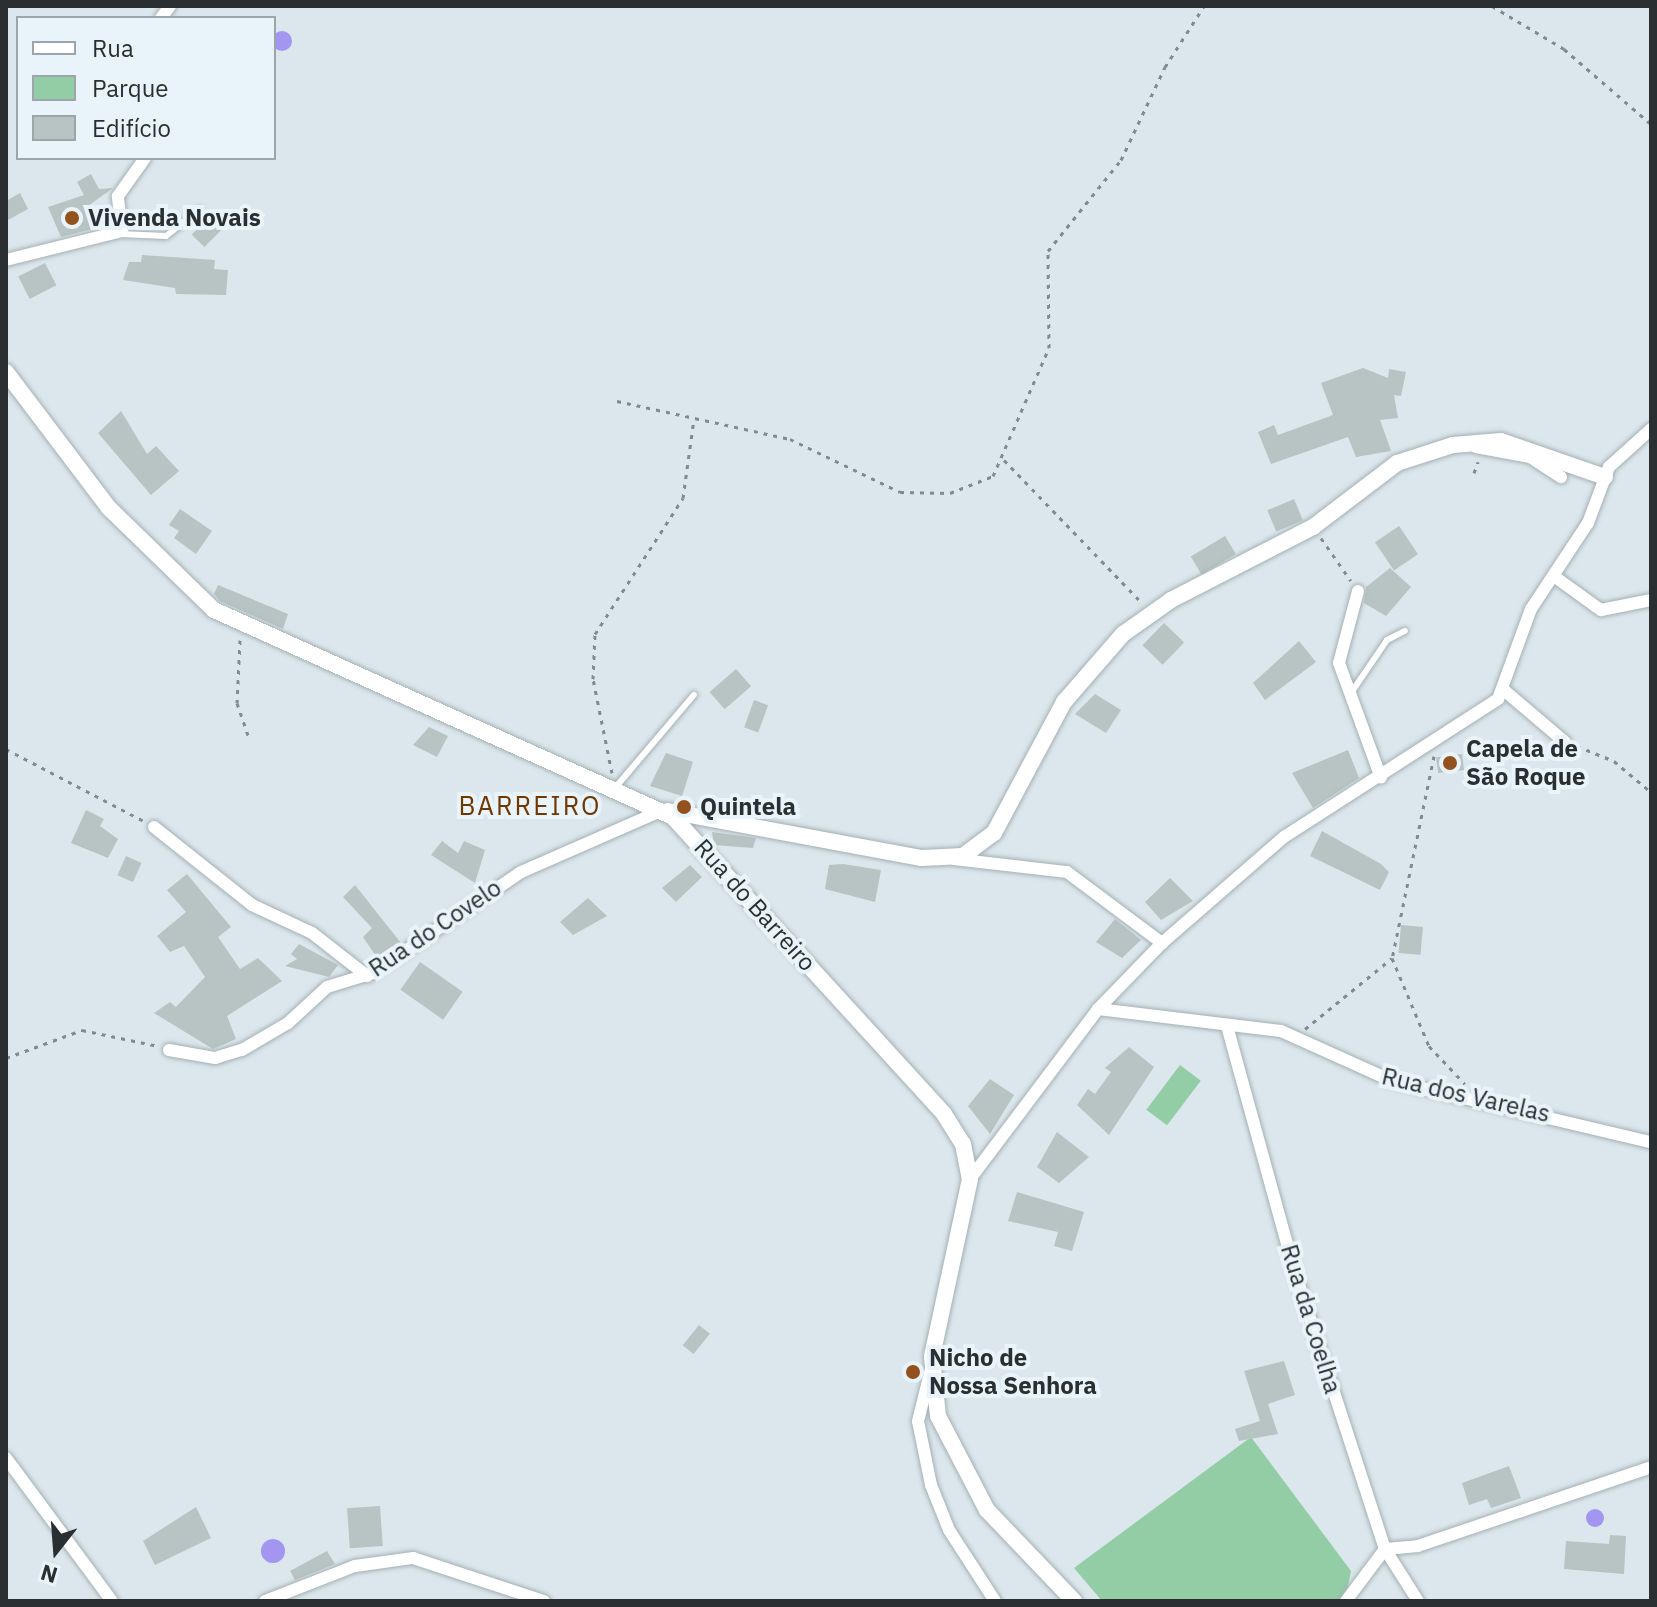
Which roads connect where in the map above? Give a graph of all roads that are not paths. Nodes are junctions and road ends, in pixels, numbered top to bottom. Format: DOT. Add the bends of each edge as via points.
graph roads {
  1 [pos="144,160"];
  2 [pos="199,210"];
  3 [pos="118,234"];
  4 [pos="6,260"];
  5 [pos="6,372"];
  6 [pos="1651,429"];
  7 [pos="1444,447"];
  8 [pos="1561,477"];
  9 [pos="1605,477"];
  10 [pos="1555,577"];
  11 [pos="1358,591"];
  12 [pos="1651,600"];
  13 [pos="1405,631"];
  14 [pos="1505,691"];
  15 [pos="1350,694"];
  16 [pos="694,695"];
  17 [pos="1565,742"];
  18 [pos="1381,778"];
  19 [pos="615,788"];
  20 [pos="663,810"];
  21 [pos="154,827"];
  22 [pos="951,858"];
  23 [pos="1162,943"];
  24 [pos="367,976"];
  25 [pos="1098,1009"];
  26 [pos="1227,1026"];
  27 [pos="169,1050"];
  28 [pos="1651,1142"];
  29 [pos="970,1179"];
  30 [pos="933,1363"];
  31 [pos="6,1458"];
  32 [pos="1651,1467"];
  33 [pos="1385,1549"];
  34 [pos="112,1601"];
  35 [pos="265,1601"];
  36 [pos="544,1601"];
  37 [pos="995,1601"];
  38 [pos="1074,1601"];
  39 [pos="1346,1601"];
  40 [pos="1418,1601"];
  1 -- 3 [label="street" via="118,196 125,223"];
  2 -- 3 [label="lane" via="166,236"];
  3 -- 4 [label="street"];
  5 -- 19 [label="street, Rua do Barreiro" via="124,525 201,601 241,624"];
  6 -- 9 [label="street"];
  7 -- 8 [label="street" via="1525,455"];
  7 -- 9 [label="street" via="1519,444"];
  7 -- 22 [label="street" via="1385,470 1313,527 1150,613 1073,688 994,833"];
  9 -- 10 [label="street"];
  10 -- 12 [label="street" via="1601,610"];
  10 -- 14 [label="street" via="1528,617"];
  11 -- 15 [label="street" via="1338,652"];
  13 -- 15 [label="lane" via="1387,640"];
  14 -- 17 [label="street"];
  14 -- 18 [label="street" via="1436,746"];
  15 -- 18 [label="street"];
  16 -- 19 [label="lane"];
  18 -- 23 [label="street" via="1275,844"];
  19 -- 20 [label="street, Rua do Barreiro"];
  20 -- 22 [label="street"];
  20 -- 24 [label="street, Rua do Covelo" via="521,872"];
  20 -- 29 [label="street, Rua do Barreiro" via="944,1114 963,1144"];
  21 -- 24 [label="street" via="252,905 318,937"];
  22 -- 23 [label="street" via="1067,872"];
  23 -- 25 [label="street"];
  24 -- 27 [label="street, Rua do Covelo" via="327,987 288,1023 232,1054 198,1057"];
  25 -- 26 [label="street, Rua dos Varelas"];
  25 -- 29 [label="street"];
  26 -- 28 [label="street, Rua dos Varelas" via="1297,1035 1392,1081"];
  26 -- 33 [label="street, Rua da Coelha" via="1294,1269"];
  29 -- 30 [label="street"];
  30 -- 37 [label="street" via="918,1421 931,1485 949,1530"];
  30 -- 38 [label="street" via="938,1416 961,1472 987,1510"];
  31 -- 34 [label="street"];
  32 -- 33 [label="street" via="1424,1544"];
  33 -- 39 [label="street"];
  33 -- 40 [label="street, Rua da Coelha"];
  35 -- 36 [label="street" via="355,1566 413,1558"];
}
